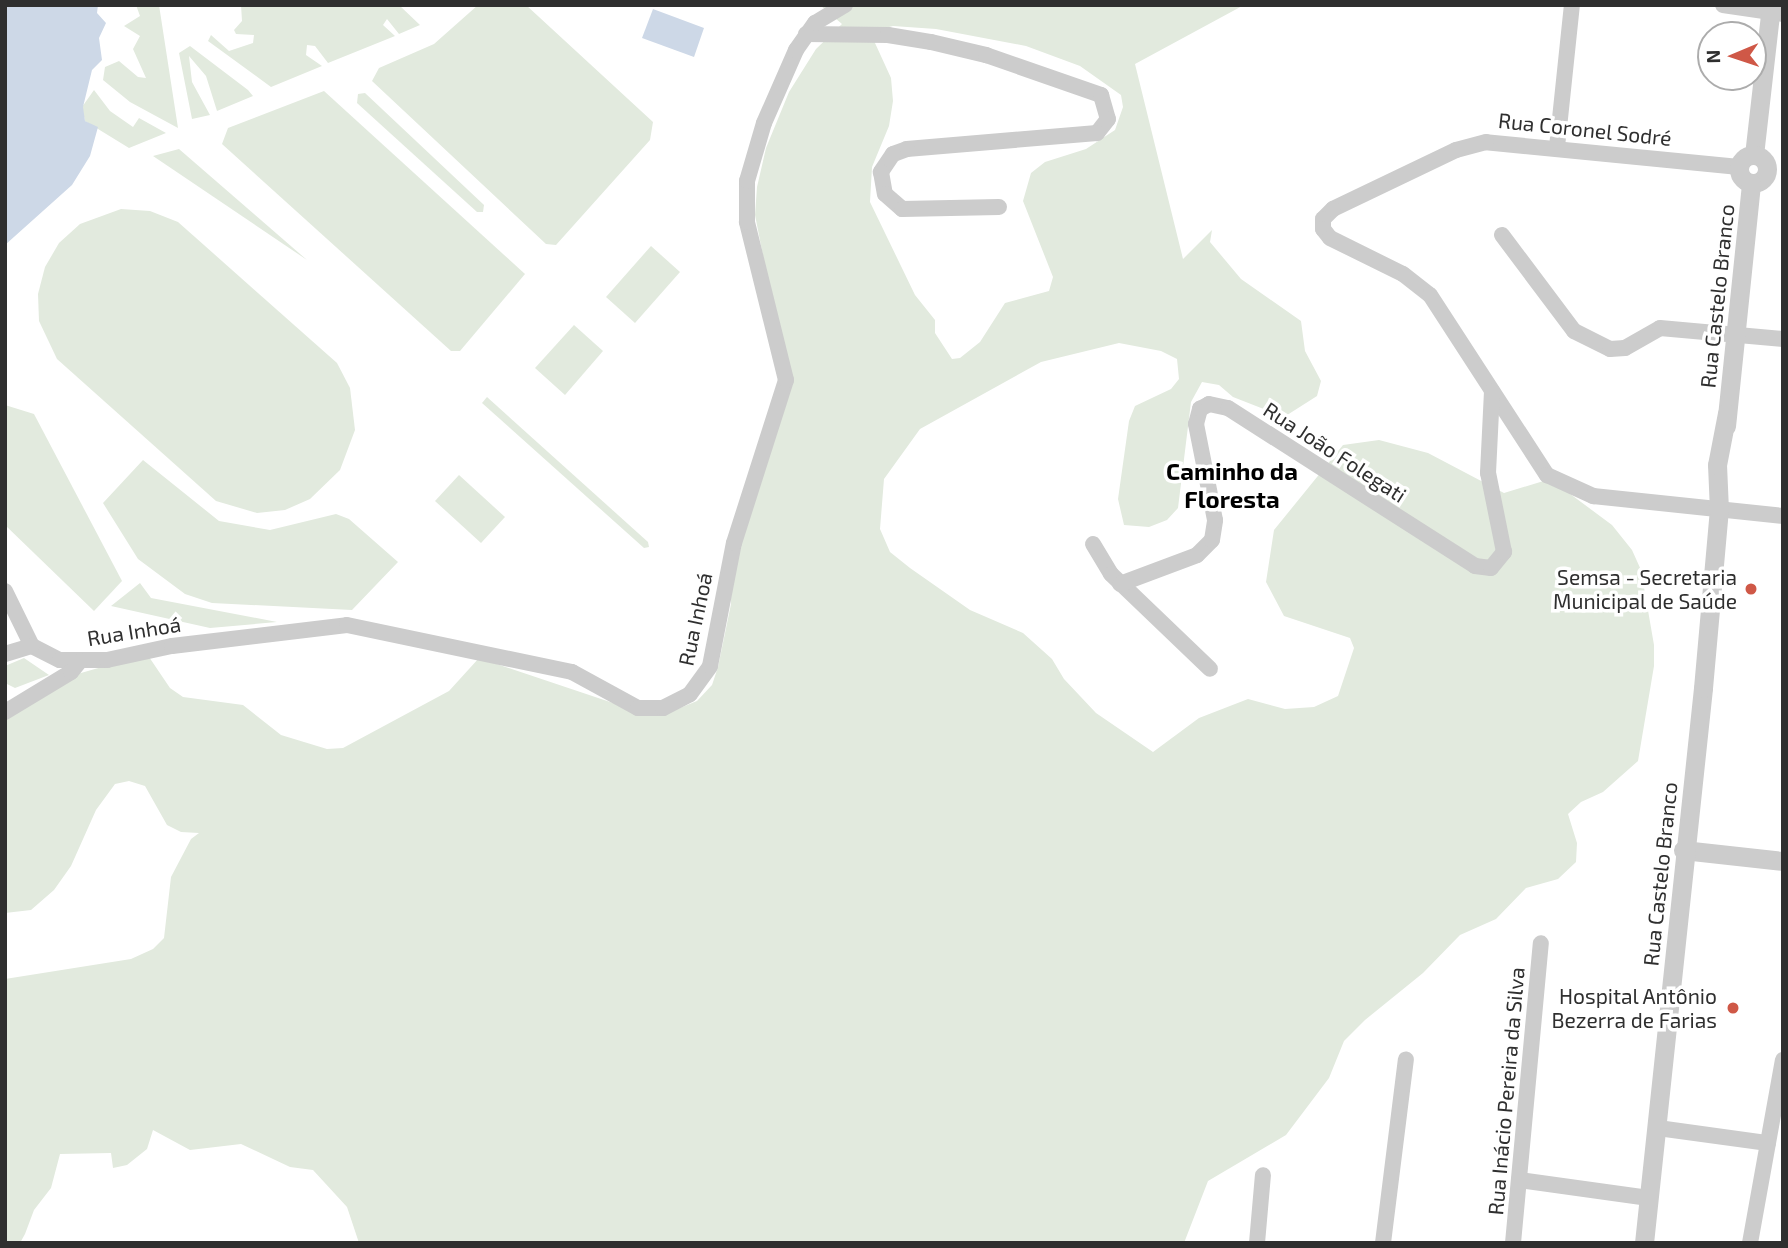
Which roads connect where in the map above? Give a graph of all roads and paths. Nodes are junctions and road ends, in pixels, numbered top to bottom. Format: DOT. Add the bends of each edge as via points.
graph roads {
  1 [pos="845,5"];
  2 [pos="1572,5"];
  3 [pos="1723,5"];
  4 [pos="1774,11"];
  5 [pos="806,34"];
  6 [pos="1557,147"];
  7 [pos="1761,166"];
  8 [pos="999,207"];
  9 [pos="1502,235"];
  10 [pos="1736,335"];
  11 [pos="1783,339"];
  12 [pos="1492,391"];
  13 [pos="1720,510"];
  14 [pos="1783,516"];
  15 [pos="1093,544"];
  16 [pos="1121,583"];
  17 [pos="5,591"];
  18 [pos="32,646"];
  19 [pos="5,654"];
  20 [pos="80,661"];
  21 [pos="1210,669"];
  22 [pos="5,712"];
  23 [pos="1683,850"];
  24 [pos="1783,861"];
  25 [pos="1541,943"];
  26 [pos="1406,1059"];
  27 [pos="1783,1060"];
  28 [pos="1658,1128"];
  29 [pos="1768,1143"];
  30 [pos="1263,1175"];
  31 [pos="1519,1180"];
  32 [pos="1649,1198"];
  33 [pos="1257,1243"];
  34 [pos="1383,1243"];
  35 [pos="1513,1243"];
  36 [pos="1644,1243"];
  37 [pos="1751,1243"];
  1 -- 5 [label="street, Rua Inhoá" via="822,17"];
  2 -- 6 [label="street"];
  3 -- 4 [label="street"];
  4 -- 7 [label="street"];
  5 -- 8 [label="street" via="888,35 931,41 1101,95 1108,105 1108,118 1097,133 907,149 888,159 881,172 885,194 902,209"];
  5 -- 20 [label="street, Rua Inhoá" via="764,123 746,191 747,222 785,364 785,389 734,543 710,666 697,689 671,706 646,710 572,672 347,625"];
  6 -- 7 [label="street, Rua Coronel Sodré"];
  6 -- 12 [label="street, Rua Coronel Sodré" via="1499,141 1466,146 1333,209 1323,224 1330,237 1422,287"];
  7 -- 10 [label="street, Rua Castelo Branco" via="1742,178 1751,183"];
  9 -- 10 [label="street" via="1574,331 1610,349 1625,348 1660,328"];
  10 -- 11 [label="street"];
  10 -- 13 [label="street, Rua Castelo Branco" via="1727,413 1729,476"];
  12 -- 13 [label="street" via="1539,467 1564,485 1593,496"];
  12 -- 16 [label="street, Rua João Folegati" via="1488,473 1504,552 1496,565 1486,569 1475,566 1228,408 1209,404 1200,409 1196,424 1215,520 1212,540 1197,555"];
  13 -- 14 [label="street"];
  13 -- 23 [label="street, Rua Castelo Branco"];
  15 -- 16 [label="street" via="1105,567"];
  16 -- 21 [label="street"];
  17 -- 18 [label="street"];
  18 -- 19 [label="street"];
  18 -- 20 [label="street" via="51,657"];
  20 -- 22 [label="street" via="71,672"];
  23 -- 24 [label="street"];
  23 -- 28 [label="street, Rua Castelo Branco"];
  25 -- 31 [label="street, Rua Inácio Pereira da Silva"];
  26 -- 34 [label="street"];
  27 -- 29 [label="street"];
  28 -- 29 [label="street"];
  28 -- 32 [label="street, Rua Castelo Branco"];
  29 -- 37 [label="street"];
  30 -- 33 [label="street"];
  31 -- 32 [label="street"];
  31 -- 35 [label="street, Rua Inácio Pereira da Silva"];
  32 -- 36 [label="street, Rua Castelo Branco"];
}
